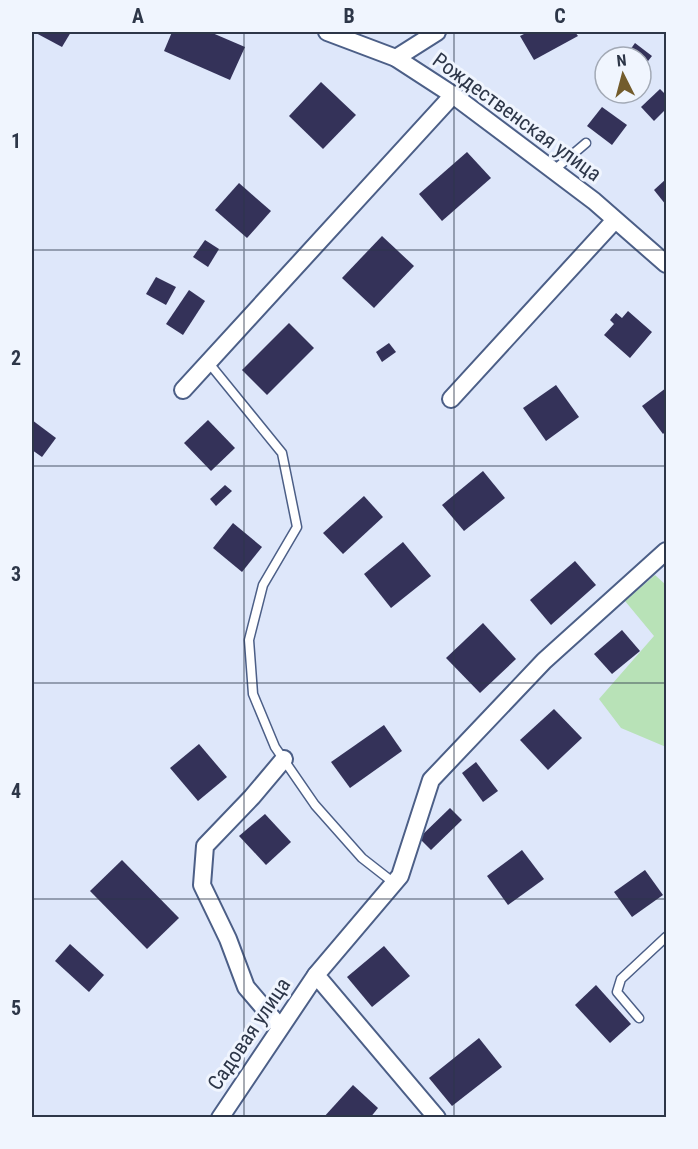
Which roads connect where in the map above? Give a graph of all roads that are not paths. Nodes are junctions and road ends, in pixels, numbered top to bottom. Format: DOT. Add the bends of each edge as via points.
graph roads {
  1 [pos="327,32"];
  2 [pos="437,32"];
  3 [pos="396,58"];
  4 [pos="453,95"];
  5 [pos="586,143"];
  6 [pos="554,171"];
  7 [pos="615,220"];
  8 [pos="666,264"];
  9 [pos="208,362"];
  10 [pos="183,390"];
  11 [pos="451,399"];
  12 [pos="666,551"];
  13 [pos="284,759"];
  14 [pos="394,883"];
  15 [pos="666,938"];
  16 [pos="316,975"];
  17 [pos="639,1018"];
  18 [pos="280,1027"];
  19 [pos="220,1118"];
  20 [pos="437,1118"];
  1 -- 3 [label="street, Рождественская улица"];
  2 -- 3 [label="street"];
  3 -- 4 [label="street, Рождественская улица"];
  4 -- 6 [label="street, Рождественская улица"];
  4 -- 9 [label="street"];
  5 -- 6 [label="lane"];
  6 -- 7 [label="street, Рождественская улица"];
  7 -- 8 [label="street, Рождественская улица"];
  7 -- 11 [label="street"];
  9 -- 10 [label="street"];
  9 -- 13 [label="lane" via="282,453 295,516 297,527 263,585 249,640 253,694"];
  12 -- 14 [label="street, Садовая улица" via="544,661 431,780 400,876"];
  13 -- 14 [label="lane" via="315,805 362,858"];
  13 -- 18 [label="street" via="205,846 202,885 246,987"];
  14 -- 16 [label="street, Садовая улица"];
  15 -- 17 [label="lane" via="621,979 617,992"];
  16 -- 18 [label="street, Садовая улица"];
  16 -- 20 [label="street"];
  18 -- 19 [label="street, Садовая улица"];
}
